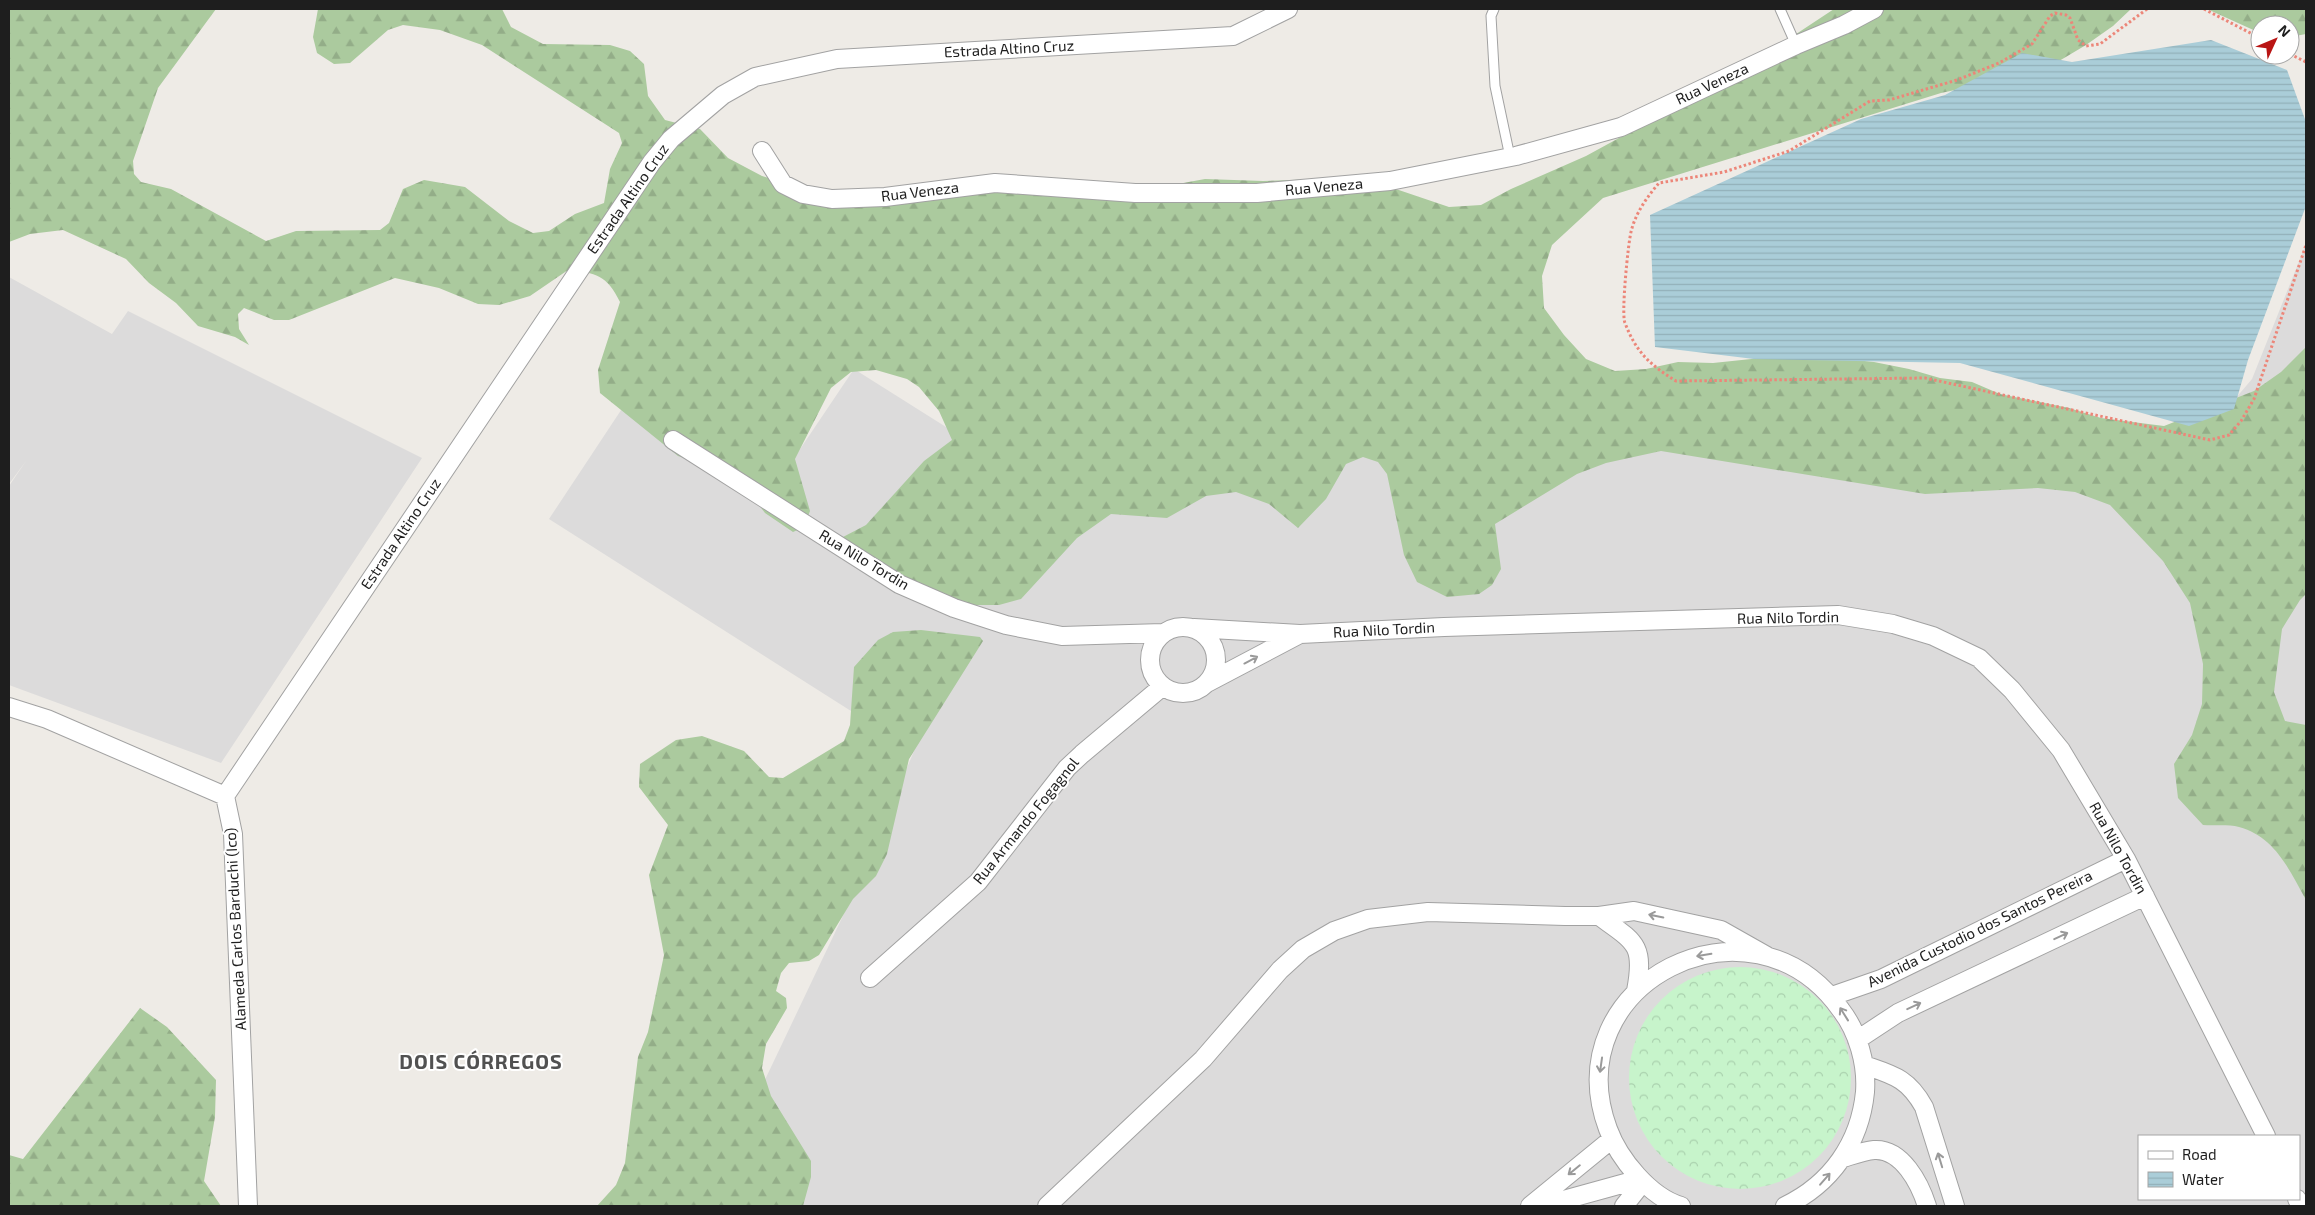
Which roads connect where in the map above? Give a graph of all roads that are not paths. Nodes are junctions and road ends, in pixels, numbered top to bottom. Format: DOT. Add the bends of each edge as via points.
graph roads {
  1 [pos="1288,9"];
  2 [pos="1494,9"];
  3 [pos="1780,9"];
  4 [pos="1874,9"];
  5 [pos="1796,45"];
  6 [pos="762,151"];
  7 [pos="1510,157"];
  8 [pos="673,440"];
  9 [pos="1194,628"];
  10 [pos="1163,633"];
  11 [pos="1300,634"];
  12 [pos="1208,683"];
  13 [pos="1163,686"];
  14 [pos="9,708"];
  15 [pos="225,796"];
  16 [pos="2126,859"];
  17 [pos="2145,896"];
  18 [pos="1599,916"];
  19 [pos="1767,956"];
  20 [pos="870,978"];
  21 [pos="1636,991"];
  22 [pos="1832,996"];
  23 [pos="1857,1040"];
  24 [pos="1864,1065"];
  25 [pos="2265,1135"];
  26 [pos="1612,1139"];
  27 [pos="1843,1158"];
  28 [pos="1642,1181"];
  29 [pos="1673,1204"];
  30 [pos="248,1206"];
  31 [pos="1047,1206"];
  32 [pos="1530,1206"];
  33 [pos="1542,1206"];
  34 [pos="1624,1206"];
  35 [pos="1785,1206"];
  36 [pos="1927,1206"];
  37 [pos="1955,1206"];
  1 -- 15 [label="street, Estrada Altino Cruz" via="1233,36 837,59 755,78 723,95 671,139 625,200"];
  2 -- 7 [label="lane" via="1491,16 1495,86"];
  3 -- 5 [label="lane"];
  4 -- 5 [label="street, Rua Veneza"];
  5 -- 7 [label="street, Rua Veneza" via="1621,127"];
  6 -- 7 [label="street, Rua Veneza" via="783,184 803,194 832,199 885,197 995,183 1134,193 1256,193 1390,181"];
  8 -- 10 [label="street, Rua Nilo Tordin" via="899,584 954,608 1006,625 1062,636"];
  9 -- 10 [label="street" via="1178,627"];
  9 -- 11 [label="street, Rua Nilo Tordin"];
  9 -- 12 [label="street" via="1204,634 1216,652 1214,674"];
  10 -- 13 [label="street" via="1155,641 1150,662 1152,673"];
  12 -- 11 [label="street, Rua Nilo Tordin, one-way"];
  11 -- 16 [label="street, Rua Nilo Tordin" via="1838,615 1893,624 1933,636 1978,658 2012,690 2062,750"];
  12 -- 13 [label="street" via="1188,693 1177,693"];
  13 -- 20 [label="street, Rua Armando Fogagnol" via="1067,768 978,882"];
  14 -- 15 [label="street" via="47,719"];
  15 -- 30 [label="street, Alameda Carlos Barduchi (Ico)" via="233,834"];
  16 -- 17 [label="street, Rua Nilo Tordin"];
  16 -- 22 [label="street, Avenida Custodio dos Santos Pereira" via="1882,979"];
  23 -- 17 [label="street, one-way" via="1898,1013"];
  17 -- 25 [label="street, Rua Nilo Tordin"];
  19 -- 18 [label="street, one-way" via="1721,930 1634,911"];
  18 -- 21 [label="street" via="1632,942 1638,952 1640,968"];
  18 -- 31 [label="street" via="1428,912 1368,919 1334,931 1303,949 1280,970 1203,1059"];
  19 -- 21 [label="street, one-way" via="1729,951 1691,957 1661,971"];
  19 -- 22 [label="street" via="1802,971"];
  21 -- 26 [label="street, one-way" via="1616,1018 1604,1048 1599,1080 1602,1113"];
  23 -- 22 [label="street, one-way"];
  23 -- 24 [label="street"];
  24 -- 27 [label="street" via="1862,1114"];
  37 -- 24 [label="street, one-way" via="1917,1094 1897,1076"];
  26 -- 28 [label="street" via="1626,1163"];
  26 -- 32 [label="street, one-way"];
  35 -- 27 [label="street, one-way" via="1818,1186"];
  27 -- 36 [label="street" via="1875,1150 1889,1152 1921,1187"];
  28 -- 29 [label="street"];
  28 -- 33 [label="street"];
  28 -- 34 [label="street"];
}
